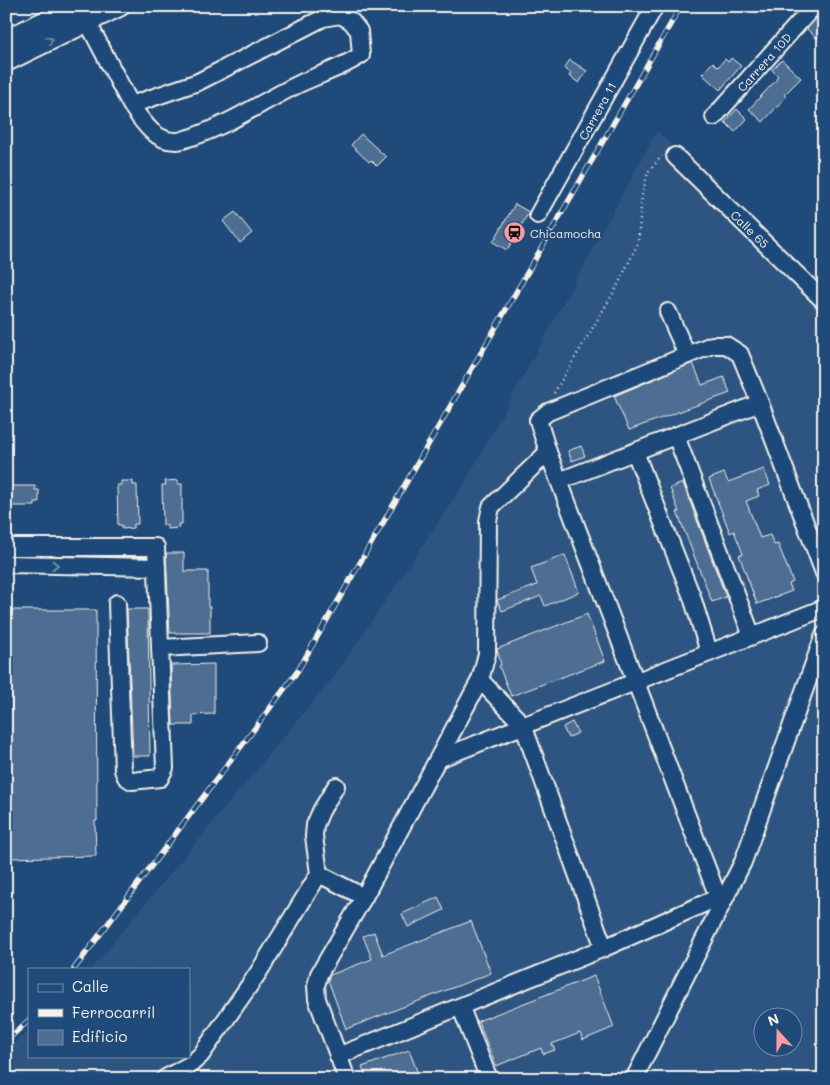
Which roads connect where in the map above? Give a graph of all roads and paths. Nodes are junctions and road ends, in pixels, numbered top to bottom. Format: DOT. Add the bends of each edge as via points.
graph roads {
  1 [pos="119,6"];
  2 [pos="655,6"];
  3 [pos="814,6"];
  4 [pos="83,14"];
  5 [pos="6,40"];
  6 [pos="6,61"];
  7 [pos="131,105"];
  8 [pos="714,117"];
  9 [pos="675,156"];
  10 [pos="538,215"];
  11 [pos="824,301"];
  12 [pos="668,312"];
  13 [pos="687,355"];
  14 [pos="553,395"];
  15 [pos="760,403"];
  16 [pos="676,436"];
  17 [pos="548,452"];
  18 [pos="635,452"];
  19 [pos="559,481"];
  20 [pos="6,547"];
  21 [pos="6,564"];
  22 [pos="156,567"];
  23 [pos="824,573"];
  24 [pos="117,603"];
  25 [pos="824,608"];
  26 [pos="824,635"];
  27 [pos="752,636"];
  28 [pos="258,643"];
  29 [pos="160,648"];
  30 [pos="709,652"];
  31 [pos="480,680"];
  32 [pos="636,681"];
  33 [pos="523,726"];
  34 [pos="438,759"];
  35 [pos="336,786"];
  36 [pos="318,874"];
  37 [pos="364,896"];
  38 [pos="720,901"];
  39 [pos="604,948"];
  40 [pos="461,1008"];
  41 [pos="338,1056"];
  42 [pos="164,1079"];
  43 [pos="347,1079"];
  44 [pos="489,1079"];
  45 [pos="634,1079"];
  1 -- 4 [label="main road"];
  2 -- 10 [label="street, Carrera 11"];
  3 -- 8 [label="street, Carrera 10D"];
  4 -- 5 [label="main road"];
  6 -- 4 [label="main road, one-way"];
  4 -- 7 [label="street"];
  7 -- 7 [label="street" via="149,130 162,138 178,141 202,134 300,84 348,64 361,55 360,31 340,15 323,18 198,82"];
  9 -- 11 [label="street, Calle 65"];
  9 -- 14 [label="path" via="668,153 662,156 648,172 642,196 638,243 617,287"];
  12 -- 13 [label="street"];
  13 -- 15 [label="street" via="712,345 726,345 740,354"];
  13 -- 17 [label="street" via="548,412 538,420"];
  15 -- 16 [label="street"];
  15 -- 23 [label="street"];
  16 -- 18 [label="street"];
  16 -- 27 [label="street"];
  17 -- 19 [label="street"];
  17 -- 31 [label="street" via="492,507 488,521 487,654"];
  18 -- 19 [label="street"];
  18 -- 30 [label="street" via="692,597"];
  19 -- 32 [label="street"];
  20 -- 22 [label="street" via="156,546"];
  21 -- 22 [label="street, one-way"];
  22 -- 29 [label="street"];
  24 -- 29 [label="street" via="123,770 132,781 160,778 165,768"];
  25 -- 27 [label="street"];
  26 -- 38 [label="street" via="742,862"];
  27 -- 30 [label="street"];
  28 -- 29 [label="street"];
  30 -- 32 [label="street"];
  31 -- 33 [label="street"];
  31 -- 34 [label="street"];
  32 -- 33 [label="street"];
  32 -- 38 [label="street"];
  33 -- 34 [label="street"];
  33 -- 39 [label="street"];
  34 -- 37 [label="street"];
  35 -- 36 [label="street" via="315,825"];
  36 -- 37 [label="street"];
  36 -- 42 [label="street" via="258,973 201,1055"];
  37 -- 41 [label="street" via="319,974 316,986 317,999"];
  38 -- 39 [label="street"];
  38 -- 45 [label="street"];
  39 -- 40 [label="street"];
  40 -- 41 [label="street"];
  40 -- 44 [label="street"];
  41 -- 43 [label="street"];
}
